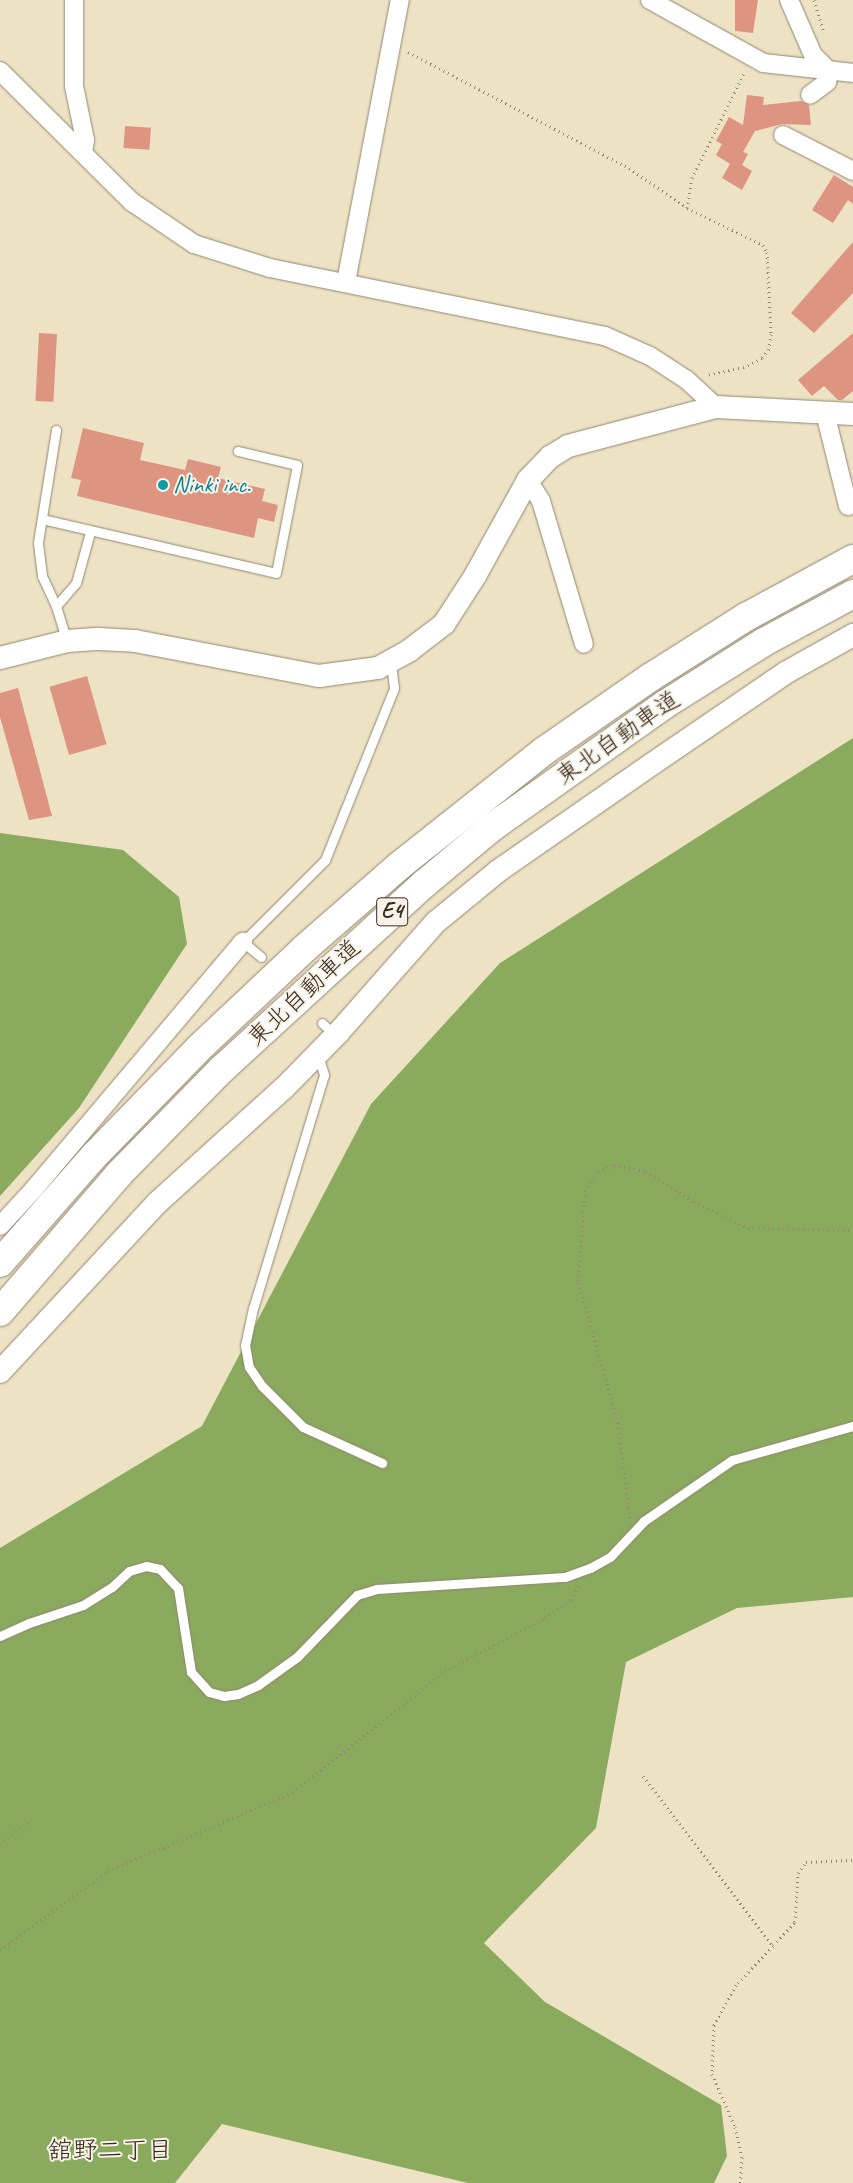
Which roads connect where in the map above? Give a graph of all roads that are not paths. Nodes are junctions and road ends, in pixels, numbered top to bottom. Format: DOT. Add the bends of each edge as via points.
graph roads {
  1 [pos="74,0"];
  2 [pos="400,0"];
  3 [pos="776,0"];
  4 [pos="789,0"];
  5 [pos="661,3"];
  6 [pos="795,18"];
  7 [pos="0,71"];
  8 [pos="829,71"];
  9 [pos="853,73"];
  10 [pos="810,95"];
  11 [pos="783,135"];
  12 [pos="83,152"];
  13 [pos="853,171"];
  14 [pos="346,282"];
  15 [pos="716,407"];
  16 [pos="825,413"];
  17 [pos="853,414"];
  18 [pos="56,430"];
  19 [pos="238,451"];
  20 [pos="528,480"];
  21 [pos="848,506"];
  22 [pos="42,519"];
  23 [pos="90,532"];
  24 [pos="853,560"];
  25 [pos="853,594"];
  26 [pos="56,606"];
  27 [pos="853,634"];
  28 [pos="67,641"];
  29 [pos="584,644"];
  30 [pos="0,658"];
  31 [pos="391,662"];
  32 [pos="243,942"];
  33 [pos="262,957"];
  34 [pos="318,1053"];
  35 [pos="0,1226"];
  36 [pos="0,1263"];
  37 [pos="0,1312"];
  38 [pos="0,1372"];
  39 [pos="853,1426"];
  40 [pos="382,1462"];
  41 [pos="0,1636"];
  1 -- 12 [label="street" via="74,86 85,140"];
  2 -- 14 [label="street"];
  3 -- 6 [label="street"];
  4 -- 6 [label="street"];
  5 -- 8 [label="street" via="752,57 782,67"];
  6 -- 8 [label="street" via="813,55"];
  7 -- 12 [label="street"];
  8 -- 9 [label="street"];
  8 -- 10 [label="street" via="827,82"];
  11 -- 13 [label="street"];
  12 -- 14 [label="street" via="132,202 194,244 270,268"];
  14 -- 15 [label="street" via="605,336 650,356 687,380"];
  15 -- 16 [label="street"];
  15 -- 20 [label="street" via="568,446 550,457"];
  16 -- 17 [label="street"];
  16 -- 21 [label="street"];
  18 -- 22 [label="lane"];
  19 -- 23 [label="lane" via="296,465 276,573"];
  20 -- 29 [label="street" via="541,501"];
  20 -- 31 [label="street" via="444,624"];
  22 -- 23 [label="lane"];
  22 -- 26 [label="lane" via="38,543 42,576"];
  23 -- 26 [label="lane" via="76,583"];
  24 -- 36 [label="highway, 東北自動車道 / E4" via="746,617 651,677 544,750 414,853 305,948 198,1049 95,1156"];
  25 -- 37 [label="highway, 東北自動車道 / E4" via="764,642 664,705 491,828 325,971 222,1068 119,1174"];
  26 -- 28 [label="lane"];
  27 -- 34 [label="street" via="787,672 498,871 436,922 329,1029"];
  28 -- 30 [label="street"];
  28 -- 31 [label="street" via="135,641 319,676 352,674"];
  31 -- 32 [label="lane" via="394,688 325,860"];
  32 -- 33 [label="lane"];
  32 -- 35 [label="street"];
  34 -- 38 [label="street" via="157,1203"];
  34 -- 40 [label="lane" via="324,1075 248,1324 245,1345 249,1367 262,1386 303,1427"];
  39 -- 41 [label="lane" via="732,1460 700,1479 632,1534 610,1557 565,1577 377,1589 357,1595 296,1656 258,1685 224,1696 209,1692 191,1672 178,1588 160,1569 146,1566 129,1571 112,1587 84,1605 29,1622"];
}
